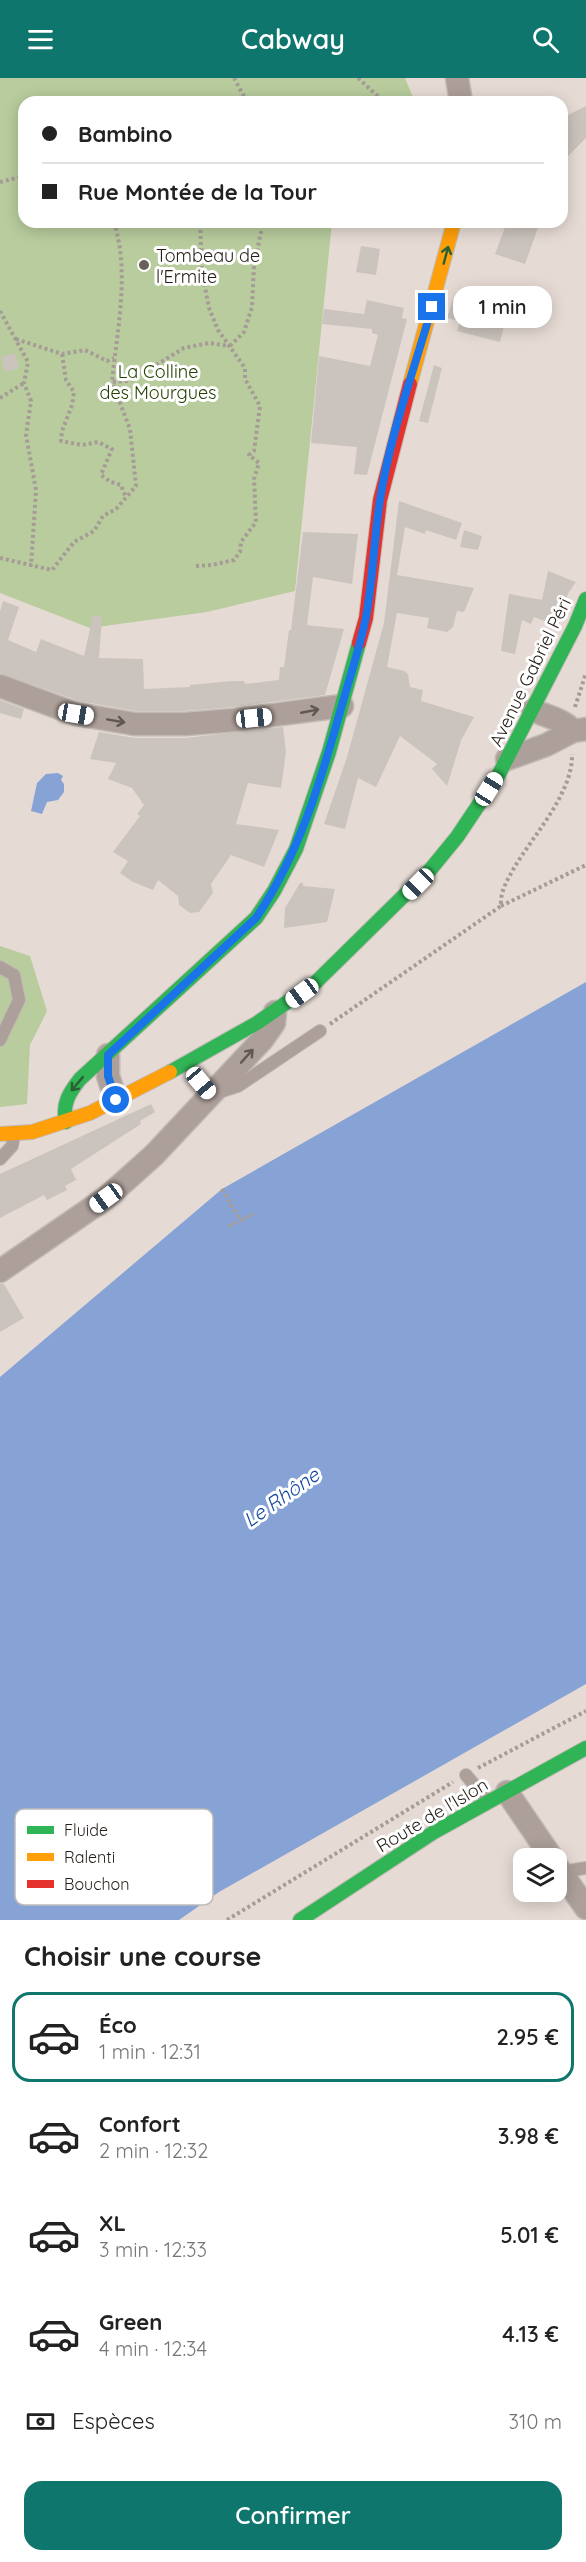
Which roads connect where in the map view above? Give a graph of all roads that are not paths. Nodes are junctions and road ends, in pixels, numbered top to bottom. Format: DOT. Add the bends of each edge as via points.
graph roads {
  1 [pos="457,78"];
  2 [pos="460,96"];
  3 [pos="452,228"];
  4 [pos="586,599"];
  5 [pos="0,686"];
  6 [pos="342,706"];
  7 [pos="533,710"];
  8 [pos="580,730"];
  9 [pos="507,759"];
  10 [pos="0,967"];
  11 [pos="275,1012"];
  12 [pos="320,1031"];
  13 [pos="0,1040"];
  14 [pos="108,1055"];
  15 [pos="187,1063"];
  16 [pos="211,1095"];
  17 [pos="116,1100"];
  18 [pos="66,1122"];
  19 [pos="7,1134"];
  20 [pos="0,1159"];
  21 [pos="0,1271"];
  22 [pos="586,1748"];
  23 [pos="466,1775"];
  24 [pos="497,1797"];
  25 [pos="542,1848"];
  26 [pos="567,1866"];
  27 [pos="586,1869"];
  28 [pos="567,1880"];
  29 [pos="586,1908"];
  30 [pos="300,1920"];
  1 -- 2 [label="street"];
  6 -- 3 [label="street, one-way" via="366,618 380,500"];
  4 -- 7 [label="street, Avenue Gabriel Péri"];
  5 -- 6 [label="street, one-way" via="76,714 135,724 235,720"];
  6 -- 14 [label="street" via="296,849 256,918"];
  7 -- 8 [label="street"];
  7 -- 9 [label="street, Avenue Gabriel Péri"];
  8 -- 9 [label="street"];
  9 -- 11 [label="street, Avenue Gabriel Péri" via="481,803 430,870 315,983"];
  10 -- 13 [label="lane" via="14,975 19,1000"];
  11 -- 15 [label="street, Avenue Gabriel Péri"];
  16 -- 11 [label="street, one-way" via="262,1040 274,1023"];
  12 -- 16 [label="lane" via="237,1086"];
  14 -- 17 [label="street" via="108,1076"];
  14 -- 18 [label="street, one-way" via="67,1096 63,1111"];
  15 -- 16 [label="street"];
  15 -- 17 [label="street, Avenue Gabriel Péri"];
  16 -- 21 [label="street" via="106,1198"];
  17 -- 18 [label="street, Avenue Gabriel Péri"];
  18 -- 19 [label="street, Avenue Gabriel Péri" via="32,1132"];
  19 -- 20 [label="lane" via="12,1146"];
  22 -- 24 [label="street, Route de l'Islon"];
  23 -- 24 [label="lane"];
  24 -- 25 [label="street"];
  24 -- 30 [label="street, Route de l'Islon" via="434,1832"];
  26 -- 27 [label="lane"];
  28 -- 29 [label="street"];
}
